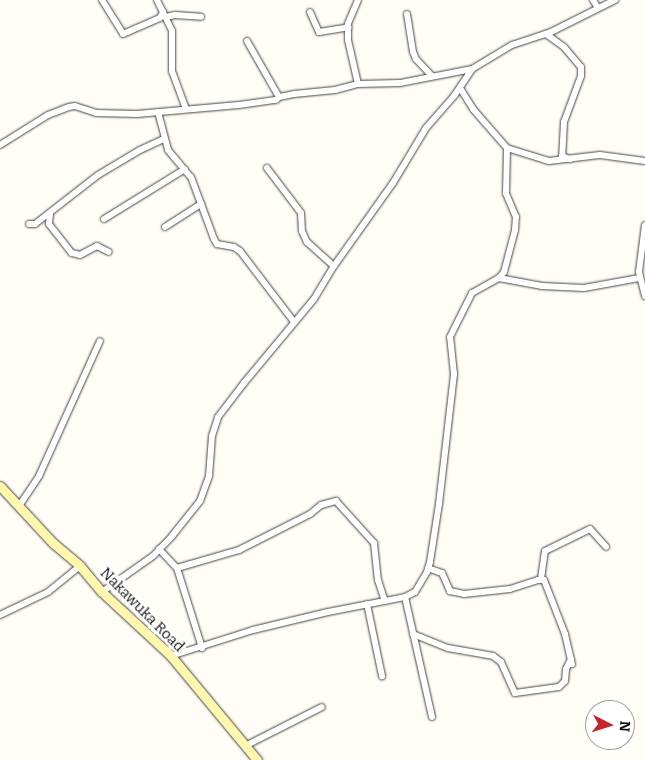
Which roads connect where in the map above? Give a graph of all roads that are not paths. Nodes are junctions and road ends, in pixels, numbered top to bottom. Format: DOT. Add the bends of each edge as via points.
graph roads {
  1 [pos="102,0"];
  2 [pos="157,0"];
  3 [pos="358,0"];
  4 [pos="593,0"];
  5 [pos="615,0"];
  6 [pos="598,8"];
  7 [pos="310,12"];
  8 [pos="164,14"];
  9 [pos="407,14"];
  10 [pos="201,17"];
  11 [pos="348,27"];
  12 [pos="546,34"];
  13 [pos="248,41"];
  14 [pos="472,70"];
  15 [pos="457,71"];
  16 [pos="432,76"];
  17 [pos="464,80"];
  18 [pos="358,84"];
  19 [pos="460,88"];
  20 [pos="279,98"];
  21 [pos="186,109"];
  22 [pos="158,112"];
  23 [pos="164,139"];
  24 [pos="0,144"];
  25 [pos="507,148"];
  26 [pos="570,159"];
  27 [pos="645,161"];
  28 [pos="268,168"];
  29 [pos="185,169"];
  30 [pos="201,204"];
  31 [pos="50,214"];
  32 [pos="104,219"];
  33 [pos="29,224"];
  34 [pos="645,225"];
  35 [pos="165,227"];
  36 [pos="109,252"];
  37 [pos="334,266"];
  38 [pos="499,278"];
  39 [pos="639,278"];
  40 [pos="645,296"];
  41 [pos="294,322"];
  42 [pos="100,341"];
  43 [pos="0,486"];
  44 [pos="19,506"];
  45 [pos="606,547"];
  46 [pos="159,549"];
  47 [pos="80,566"];
  48 [pos="177,568"];
  49 [pos="428,568"];
  50 [pos="541,579"];
  51 [pos="102,592"];
  52 [pos="405,597"];
  53 [pos="385,600"];
  54 [pos="367,604"];
  55 [pos="0,615"];
  56 [pos="413,634"];
  57 [pos="202,648"];
  58 [pos="171,656"];
  59 [pos="382,676"];
  60 [pos="322,707"];
  61 [pos="432,717"];
  62 [pos="245,746"];
  63 [pos="257,760"];
  1 -- 8 [label="street" via="123,34"];
  2 -- 8 [label="street"];
  3 -- 11 [label="street"];
  4 -- 6 [label="street"];
  5 -- 6 [label="street"];
  6 -- 12 [label="street"];
  7 -- 11 [label="street" via="319,32"];
  8 -- 10 [label="street"];
  8 -- 21 [label="street" via="173,37 172,71"];
  9 -- 16 [label="street" via="413,52"];
  11 -- 18 [label="street"];
  12 -- 14 [label="street" via="512,45"];
  12 -- 26 [label="street" via="564,47 581,67 582,76 564,122 562,156"];
  13 -- 20 [label="street"];
  14 -- 15 [label="street"];
  14 -- 17 [label="street"];
  15 -- 16 [label="street"];
  15 -- 17 [label="street"];
  16 -- 18 [label="street" via="400,83"];
  17 -- 19 [label="street"];
  18 -- 20 [label="street"];
  19 -- 25 [label="street" via="473,109"];
  19 -- 37 [label="street" via="426,128 393,183"];
  20 -- 21 [label="street"];
  21 -- 22 [label="street"];
  22 -- 23 [label="street"];
  22 -- 24 [label="street" via="96,113 69,107 48,115"];
  23 -- 29 [label="street" via="168,150"];
  23 -- 31 [label="street" via="98,175"];
  25 -- 26 [label="street" via="549,161"];
  25 -- 38 [label="street" via="506,193 516,221 504,272"];
  26 -- 27 [label="street" via="600,155"];
  28 -- 37 [label="street" via="301,214 302,231 307,242"];
  29 -- 30 [label="street"];
  29 -- 32 [label="street"];
  30 -- 35 [label="street"];
  30 -- 41 [label="street" via="217,244 240,251"];
  31 -- 33 [label="street" via="35,224"];
  31 -- 36 [label="street" via="49,224 72,253 80,254 97,246"];
  34 -- 39 [label="street"];
  37 -- 41 [label="street" via="314,299"];
  38 -- 39 [label="street" via="542,286 584,288"];
  38 -- 49 [label="street" via="472,293 450,337 454,374"];
  39 -- 40 [label="street"];
  41 -- 46 [label="street" via="218,417 212,436 209,476 200,501"];
  42 -- 44 [label="street" via="47,459"];
  43 -- 44 [label="main road, Nakawuka Road"];
  44 -- 47 [label="main road, Nakawuka Road" via="53,543"];
  45 -- 50 [label="street" via="590,529 545,551"];
  46 -- 48 [label="street"];
  46 -- 51 [label="street"];
  47 -- 51 [label="main road, Nakawuka Road"];
  47 -- 55 [label="street" via="48,592"];
  48 -- 53 [label="street" via="239,550 336,501 374,543 378,580"];
  48 -- 57 [label="street"];
  49 -- 50 [label="street" via="442,573 450,591 464,594 510,589"];
  49 -- 52 [label="street" via="414,592"];
  50 -- 56 [label="street" via="547,584 553,600 571,661 559,686 515,693 501,662 493,656 448,648"];
  51 -- 58 [label="main road, Nakawuka Road"];
  52 -- 53 [label="street"];
  52 -- 56 [label="street"];
  53 -- 54 [label="street"];
  54 -- 57 [label="street" via="253,630"];
  54 -- 59 [label="street"];
  56 -- 61 [label="street"];
  57 -- 58 [label="street"];
  58 -- 62 [label="main road, Nakawuka Road"];
  60 -- 62 [label="street"];
  62 -- 63 [label="main road, Nakawuka Road"];
}
